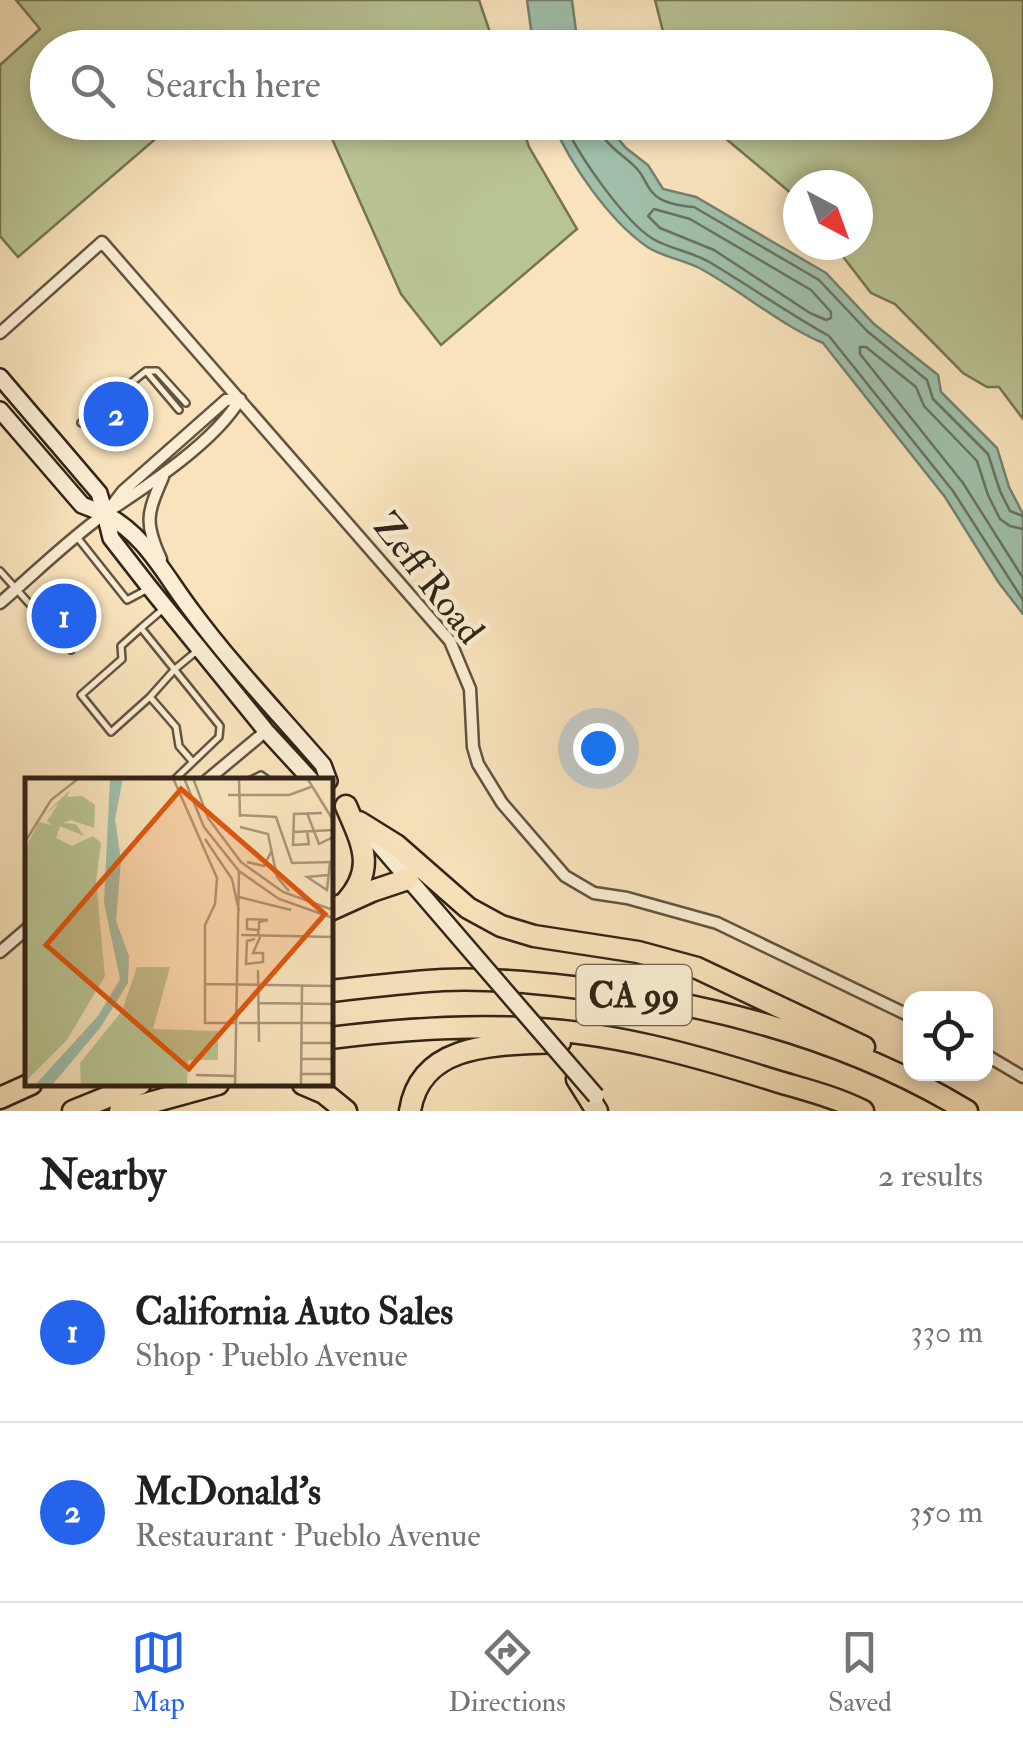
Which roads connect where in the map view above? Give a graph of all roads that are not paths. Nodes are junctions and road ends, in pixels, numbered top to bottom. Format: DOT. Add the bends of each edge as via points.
graph roads {
  1 [pos="0,333"];
  2 [pos="146,372"];
  3 [pos="0,377"];
  4 [pos="240,399"];
  5 [pos="186,403"];
  6 [pos="0,410"];
  7 [pos="179,410"];
  8 [pos="81,423"];
  9 [pos="166,471"];
  10 [pos="105,514"];
  11 [pos="77,537"];
  12 [pos="0,570"];
  13 [pos="168,574"];
  14 [pos="150,588"];
  15 [pos="16,589"];
  16 [pos="0,602"];
  17 [pos="165,608"];
  18 [pos="142,628"];
  19 [pos="199,649"];
  20 [pos="71,650"];
  21 [pos="175,669"];
  22 [pos="150,697"];
  23 [pos="266,731"];
  24 [pos="192,761"];
  25 [pos="176,778"];
  26 [pos="210,778"];
  27 [pos="309,778"];
  28 [pos="328,778"];
  29 [pos="332,788"];
  30 [pos="353,814"];
  31 [pos="408,879"];
  32 [pos="337,906"];
  33 [pos="25,931"];
  34 [pos="0,952"];
  35 [pos="332,991"];
  36 [pos="903,1013"];
  37 [pos="332,1038"];
  38 [pos="612,1039"];
  39 [pos="993,1059"];
  40 [pos="569,1065"];
  41 [pos="25,1072"];
  42 [pos="1023,1077"];
  43 [pos="924,1085"];
  44 [pos="26,1086"];
  45 [pos="135,1086"];
  46 [pos="211,1086"];
  47 [pos="308,1086"];
  48 [pos="0,1088"];
  49 [pos="0,1098"];
  50 [pos="594,1102"];
  51 [pos="73,1111"];
  52 [pos="120,1111"];
  53 [pos="346,1111"];
  54 [pos="410,1111"];
  55 [pos="608,1111"];
  56 [pos="863,1111"];
  57 [pos="967,1111"];
  1 -- 4 [label="street, Zeff Road" via="102,242"];
  2 -- 5 [label="lane" via="158,371"];
  2 -- 7 [label="lane"];
  2 -- 8 [label="lane"];
  3 -- 10 [label="main road" via="98,493"];
  4 -- 9 [label="street" via="230,416"];
  4 -- 10 [label="street" via="226,400"];
  4 -- 36 [label="street, Zeff Road" via="450,641 470,689 478,764 565,876 594,894 717,923"];
  6 -- 10 [label="main road" via="82,505"];
  9 -- 10 [label="street"];
  9 -- 13 [label="street" via="147,530"];
  10 -- 11 [label="street"];
  10 -- 13 [label="main road" via="126,524"];
  10 -- 14 [label="main road" via="111,538"];
  11 -- 14 [label="lane" via="127,600"];
  11 -- 15 [label="street"];
  12 -- 15 [label="lane"];
  13 -- 28 [label="main road" via="190,610 324,764"];
  14 -- 17 [label="main road"];
  15 -- 16 [label="street"];
  15 -- 20 [label="lane"];
  17 -- 18 [label="lane"];
  17 -- 19 [label="main road"];
  18 -- 21 [label="lane"];
  18 -- 22 [label="lane" via="121,646 122,659 81,695 111,732"];
  19 -- 21 [label="lane"];
  19 -- 23 [label="main road"];
  21 -- 22 [label="lane"];
  21 -- 24 [label="lane" via="220,726 219,738"];
  22 -- 24 [label="lane" via="176,727 179,746"];
  23 -- 26 [label="street"];
  23 -- 27 [label="main road"];
  24 -- 25 [label="lane"];
  29 -- 30 [label="main road"];
  30 -- 31 [label="main road"];
  30 -- 32 [label="highway" via="365,857 360,882"];
  30 -- 43 [label="highway" via="468,908 501,926 697,968 888,1058"];
  31 -- 32 [label="highway"];
  31 -- 40 [label="main road, bridge"];
  33 -- 34 [label="street"];
  35 -- 43 [label="highway, CA 99" via="446,980 649,997 752,1019"];
  37 -- 38 [label="highway, CA 99" via="525,1028"];
  38 -- 54 [label="highway" via="459,1052 426,1074"];
  38 -- 56 [label="highway, CA 99" via="814,1090"];
  39 -- 42 [label="street"];
  40 -- 50 [label="highway, bridge"];
  41 -- 48 [label="highway"];
  43 -- 57 [label="highway, CA 99"];
  44 -- 49 [label="highway"];
  45 -- 51 [label="highway"];
  46 -- 52 [label="highway"];
  47 -- 53 [label="highway"];
  50 -- 55 [label="main road"];
}
